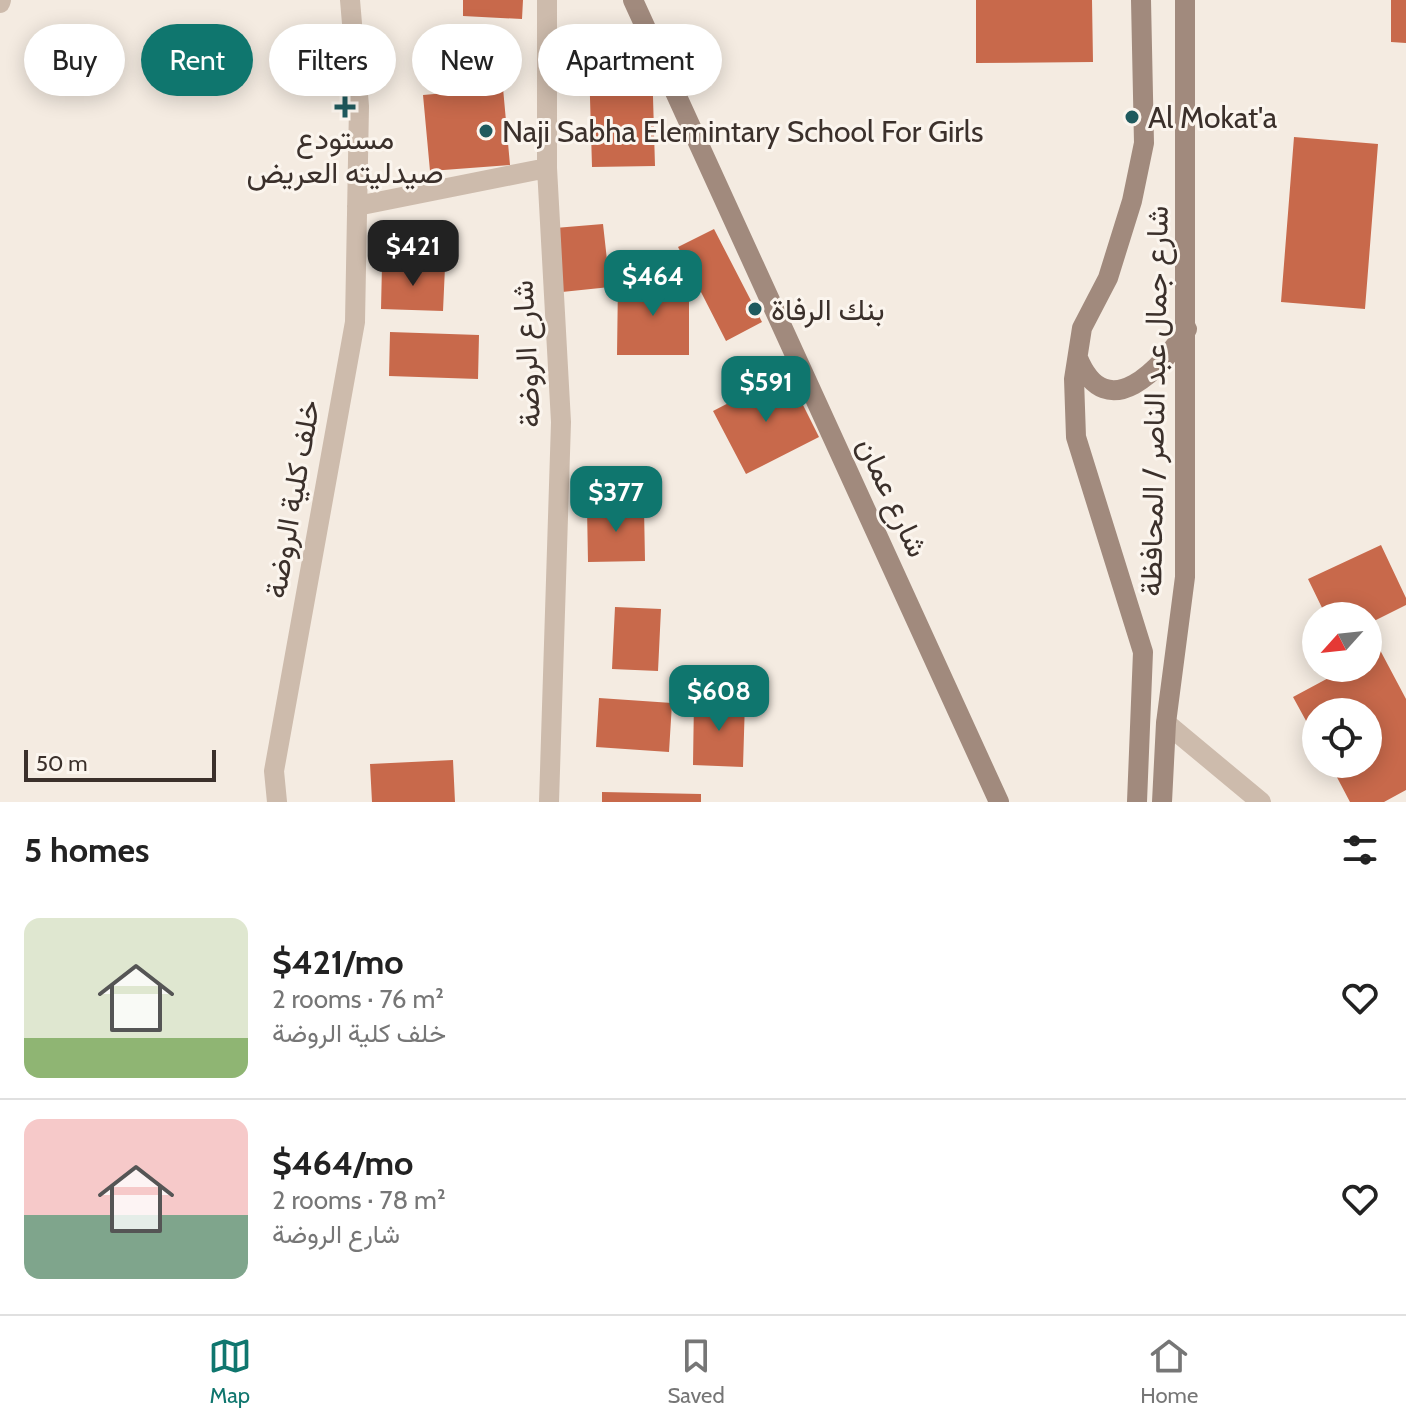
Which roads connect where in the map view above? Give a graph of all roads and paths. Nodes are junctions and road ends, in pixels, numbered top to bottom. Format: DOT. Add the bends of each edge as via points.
graph roads {
  1 [pos="350,0"];
  2 [pos="547,0"];
  3 [pos="633,0"];
  4 [pos="1141,0"];
  5 [pos="1185,0"];
  6 [pos="547,168"];
  7 [pos="357,206"];
  8 [pos="1188,326"];
  9 [pos="1078,358"];
  10 [pos="1166,723"];
  11 [pos="277,802"];
  12 [pos="549,802"];
  13 [pos="999,802"];
  14 [pos="1137,802"];
  15 [pos="1162,802"];
  16 [pos="1261,802"];
  1 -- 7 [label="street, خلف كلية الروضة" via="359,106"];
  2 -- 6 [label="street, شارع الروضة"];
  3 -- 13 [label="main road, شارع عمان"];
  4 -- 9 [label="main road, شارع جمال عبد الناصر / المحافظة" via="1144,143 1132,201 1108,278 1082,328"];
  5 -- 8 [label="main road, شارع جمال عبد الناصر / المحافظة"];
  6 -- 7 [label="street"];
  6 -- 12 [label="street, شارع الروضة" via="561,422"];
  7 -- 11 [label="street, خلف كلية الروضة" via="355,322 274,771"];
  8 -- 9 [label="main road" via="1151,375 1128,387 1105,390 1087,379"];
  8 -- 10 [label="main road, شارع جمال عبد الناصر / المحافظة" via="1185,577"];
  9 -- 14 [label="main road, شارع جمال عبد الناصر / المحافظة" via="1076,437 1143,652"];
  10 -- 15 [label="main road, شارع جمال عبد الناصر / المحافظة"];
  10 -- 16 [label="street"];
}
